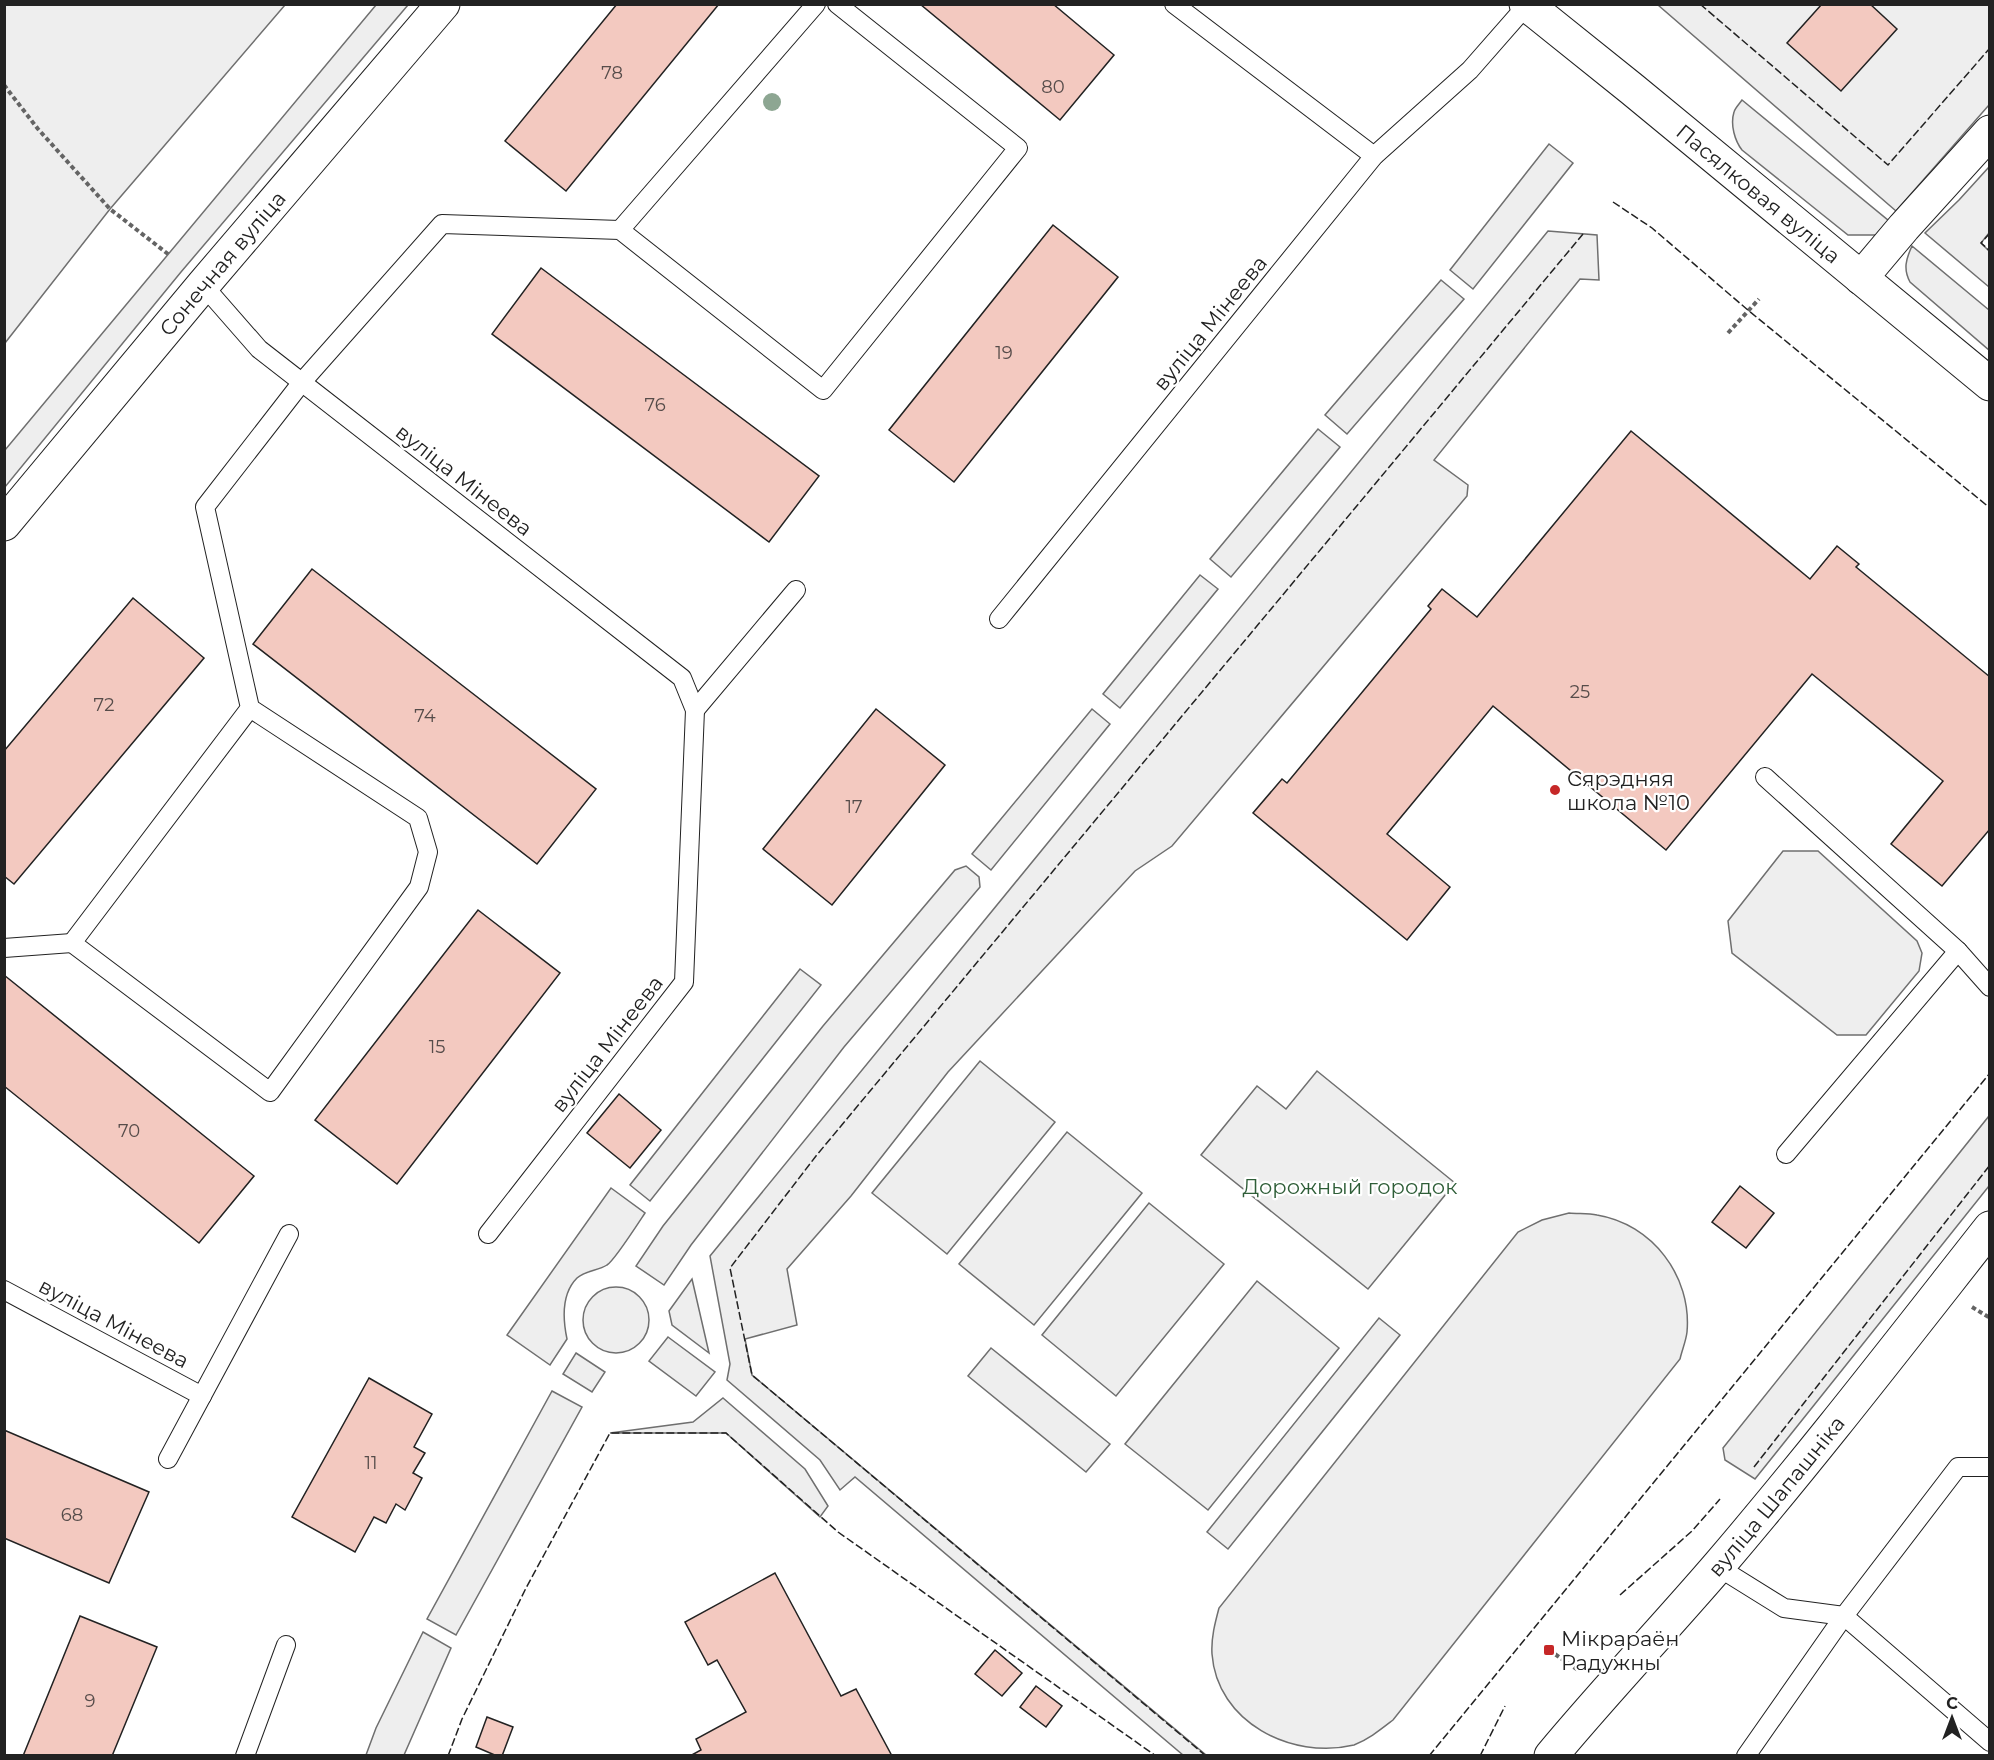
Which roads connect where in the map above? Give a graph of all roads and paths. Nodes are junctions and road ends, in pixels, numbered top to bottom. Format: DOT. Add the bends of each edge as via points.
graph roads {
  1 [pos="443,4"];
  2 [pos="816,4"];
  3 [pos="837,4"];
  4 [pos="1174,4"];
  5 [pos="1526,5"];
  6 [pos="4,85"];
  7 [pos="1989,132"];
  8 [pos="1374,156"];
  9 [pos="620,230"];
  10 [pos="168,255"];
  11 [pos="1861,278"];
  12 [pos="203,285"];
  13 [pos="1760,299"];
  14 [pos="1728,333"];
  15 [pos="302,382"];
  16 [pos="1989,384"];
  17 [pos="4,524"];
  18 [pos="796,590"];
  19 [pos="999,619"];
  20 [pos="250,708"];
  21 [pos="695,710"];
  22 [pos="1765,777"];
  23 [pos="72,943"];
  24 [pos="4,948"];
  25 [pos="1958,951"];
  26 [pos="1989,987"];
  27 [pos="1786,1154"];
  28 [pos="1989,1227"];
  29 [pos="289,1234"];
  30 [pos="488,1234"];
  31 [pos="4,1290"];
  32 [pos="202,1396"];
  33 [pos="168,1459"];
  34 [pos="1989,1467"];
  35 [pos="1718,1567"];
  36 [pos="1844,1617"];
  37 [pos="286,1645"];
  38 [pos="1989,1743"];
  39 [pos="245,1755"];
  40 [pos="1551,1755"];
  41 [pos="1746,1755"];
  1 -- 12 [label="street, Сонечная вуліца"];
  2 -- 9 [label="lane"];
  3 -- 9 [label="lane" via="1018,148 823,390"];
  4 -- 8 [label="lane"];
  5 -- 8 [label="lane, вуліца Мінеева" via="1470,70"];
  5 -- 11 [label="street, Пасялковая вуліца"];
  6 -- 10 [label="path" via="110,209"];
  7 -- 11 [label="street"];
  8 -- 19 [label="lane, вуліца Мінеева"];
  9 -- 15 [label="lane" via="442,224"];
  11 -- 16 [label="street, Пасялковая вуліца"];
  12 -- 15 [label="lane, вуліца Мінеева" via="259,349"];
  12 -- 17 [label="street, Сонечная вуліца"];
  13 -- 14 [label="path"];
  15 -- 20 [label="lane" via="205,507"];
  15 -- 21 [label="lane, вуліца Мінеева" via="682,678"];
  18 -- 21 [label="lane"];
  20 -- 23 [label="lane"];
  20 -- 23 [label="lane" via="418,818 428,852 419,887 270,1092"];
  21 -- 30 [label="lane, вуліца Мінеева" via="684,982"];
  22 -- 25 [label="lane"];
  23 -- 24 [label="lane"];
  25 -- 26 [label="lane"];
  25 -- 27 [label="lane"];
  28 -- 35 [label="street, вуліца Шапашніка"];
  29 -- 32 [label="lane, вуліца Мінеева"];
  31 -- 32 [label="lane, вуліца Мінеева"];
  32 -- 33 [label="lane, вуліца Мінеева"];
  34 -- 36 [label="lane" via="1958,1467"];
  35 -- 36 [label="lane" via="1784,1608"];
  35 -- 40 [label="street, вуліца Шапашніка"];
  36 -- 38 [label="lane"];
  36 -- 41 [label="lane"];
  37 -- 39 [label="lane"];
}
